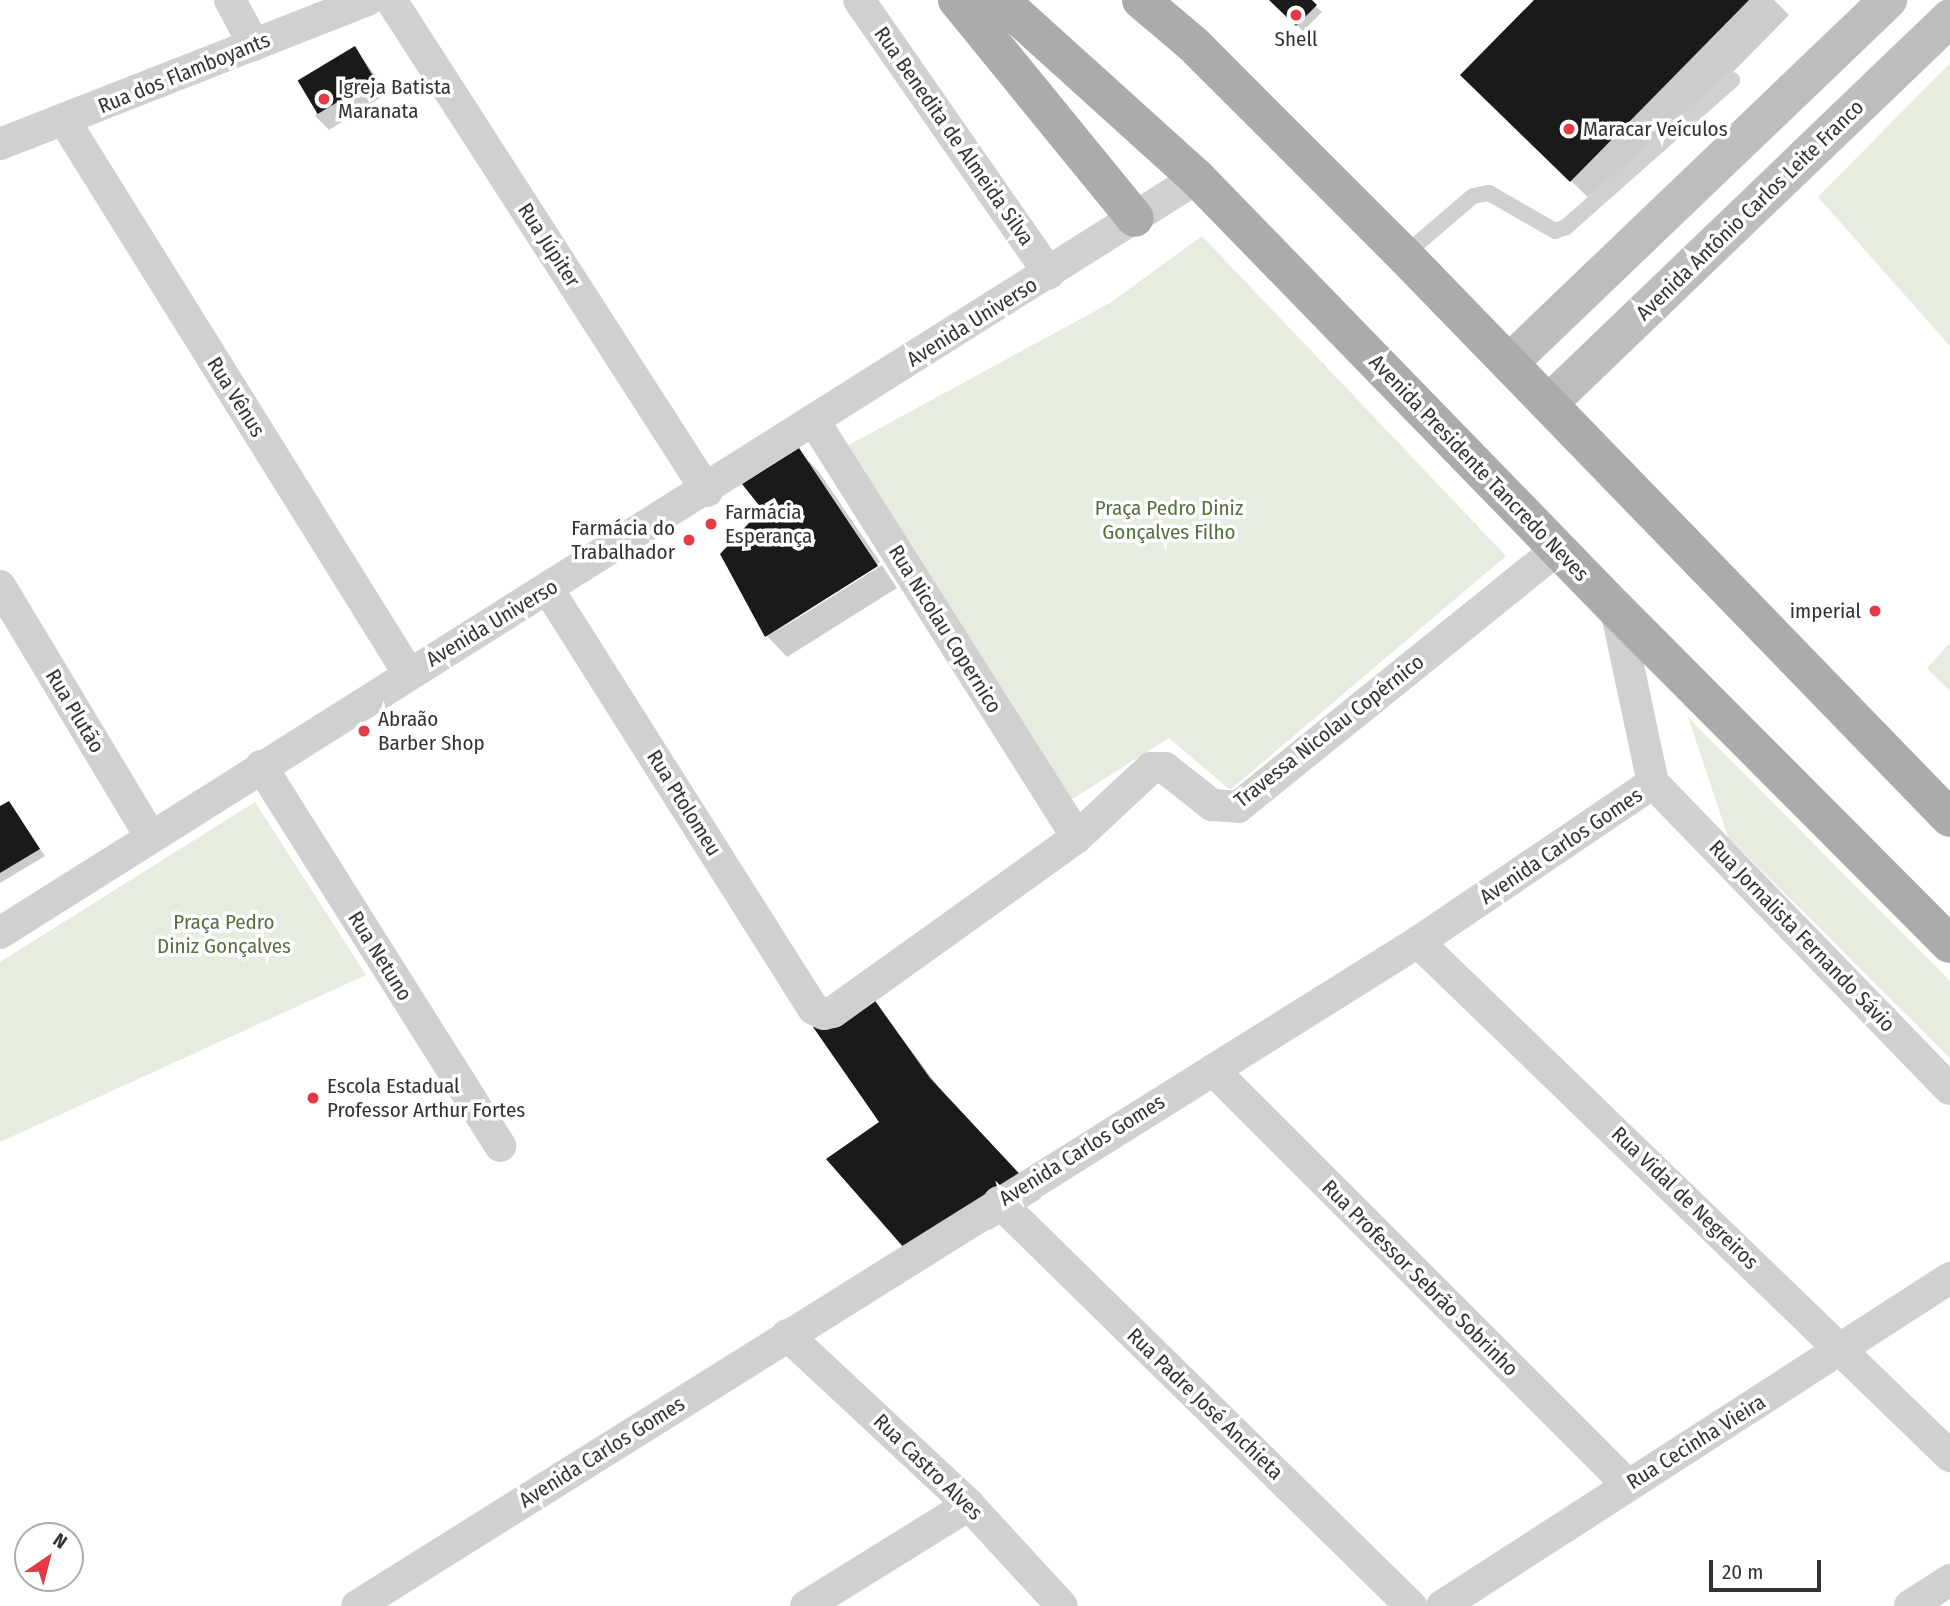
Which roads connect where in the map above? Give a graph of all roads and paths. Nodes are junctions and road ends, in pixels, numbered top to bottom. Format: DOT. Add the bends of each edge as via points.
graph roads {
  1 [pos="230,0"];
  2 [pos="368,0"];
  3 [pos="391,0"];
  4 [pos="859,0"];
  5 [pos="957,0"];
  6 [pos="1000,0"];
  7 [pos="1141,0"];
  8 [pos="1153,0"];
  9 [pos="1888,0"];
  10 [pos="1950,18"];
  11 [pos="1193,44"];
  12 [pos="254,45"];
  13 [pos="1732,80"];
  14 [pos="64,121"];
  15 [pos="0,144"];
  16 [pos="1197,178"];
  17 [pos="1135,218"];
  18 [pos="1404,255"];
  19 [pos="1049,273"];
  20 [pos="1508,363"];
  21 [pos="1549,402"];
  22 [pos="814,421"];
  23 [pos="707,491"];
  24 [pos="1559,548"];
  25 [pos="0,586"];
  26 [pos="548,589"];
  27 [pos="1616,609"];
  28 [pos="409,674"];
  29 [pos="261,766"];
  30 [pos="1653,783"];
  31 [pos="1950,818"];
  32 [pos="151,836"];
  33 [pos="1077,837"];
  34 [pos="0,933"];
  35 [pos="1418,943"];
  36 [pos="1950,944"];
  37 [pos="824,1014"];
  38 [pos="1213,1070"];
  39 [pos="1950,1089"];
  40 [pos="500,1146"];
  41 [pos="999,1202"];
  42 [pos="1950,1278"];
  43 [pos="787,1335"];
  44 [pos="1844,1349"];
  45 [pos="1950,1456"];
  46 [pos="1628,1485"];
  47 [pos="969,1505"];
  48 [pos="1950,1580"];
  49 [pos="357,1606"];
  50 [pos="806,1606"];
  51 [pos="1062,1606"];
  52 [pos="1411,1606"];
  53 [pos="1442,1606"];
  54 [pos="1910,1606"];
  1 -- 12 [label="street"];
  2 -- 12 [label="street, Rua dos Flamboyants"];
  3 -- 23 [label="street, Rua Júpiter"];
  4 -- 19 [label="street, Rua Benedita de Almeida Silva"];
  5 -- 17 [label="main road"];
  6 -- 16 [label="main road, Avenida Presidente Tancredo Neves"];
  7 -- 11 [label="main road"];
  8 -- 11 [label="main road"];
  9 -- 20 [label="street"];
  10 -- 21 [label="street, Avenida Antônio Carlos Leite Franco"];
  11 -- 18 [label="main road"];
  12 -- 14 [label="street, Rua dos Flamboyants"];
  13 -- 18 [label="lane" via="1566,227 1555,231 1489,192 1473,196"];
  14 -- 15 [label="street, Rua dos Flamboyants"];
  14 -- 28 [label="street, Rua Vênus"];
  16 -- 17 [label="street, Avenida Universo"];
  16 -- 24 [label="main road, Avenida Presidente Tancredo Neves"];
  17 -- 19 [label="street, Avenida Universo"];
  18 -- 20 [label="main road"];
  19 -- 22 [label="street, Avenida Universo"];
  20 -- 21 [label="main road"];
  21 -- 31 [label="main road" via="1590,451"];
  22 -- 23 [label="street, Avenida Universo"];
  22 -- 33 [label="street, Rua Nicolau Copernico"];
  23 -- 26 [label="street, Avenida Universo"];
  24 -- 27 [label="main road, Avenida Presidente Tancredo Neves"];
  24 -- 33 [label="street, Travessa Nicolau Copérnico" via="1238,807 1212,805 1174,773 1151,768"];
  25 -- 32 [label="street, Rua Plutão"];
  26 -- 28 [label="street, Avenida Universo"];
  26 -- 37 [label="street, Rua Ptolomeu" via="807,997"];
  27 -- 30 [label="street, Avenida Carlos Gomes"];
  27 -- 36 [label="main road, Avenida Presidente Tancredo Neves"];
  28 -- 29 [label="street, Avenida Universo"];
  29 -- 32 [label="street, Avenida Universo"];
  29 -- 40 [label="street, Rua Netuno"];
  30 -- 35 [label="street, Avenida Carlos Gomes"];
  30 -- 39 [label="street, Rua Jornalista Fernando Sávio"];
  32 -- 34 [label="street, Avenida Universo"];
  33 -- 37 [label="street, Travessa Nicolau Copérnico" via="833,1012"];
  35 -- 38 [label="street, Avenida Carlos Gomes"];
  35 -- 44 [label="street, Rua Vidal de Negreiros"];
  38 -- 41 [label="street, Avenida Carlos Gomes"];
  38 -- 46 [label="street, Rua Professor Sebrão Sobrinho"];
  41 -- 43 [label="street, Avenida Carlos Gomes"];
  41 -- 52 [label="street, Rua Padre José Anchieta"];
  42 -- 44 [label="street, Rua Cecinha Vieira"];
  43 -- 47 [label="street, Rua Castro Alves"];
  43 -- 49 [label="street, Avenida Carlos Gomes"];
  44 -- 45 [label="street, Rua Vidal de Negreiros"];
  44 -- 46 [label="street, Rua Cecinha Vieira"];
  46 -- 53 [label="street, Rua Cecinha Vieira"];
  47 -- 50 [label="street"];
  47 -- 51 [label="street, Rua Castro Alves"];
  48 -- 54 [label="street"];
}
